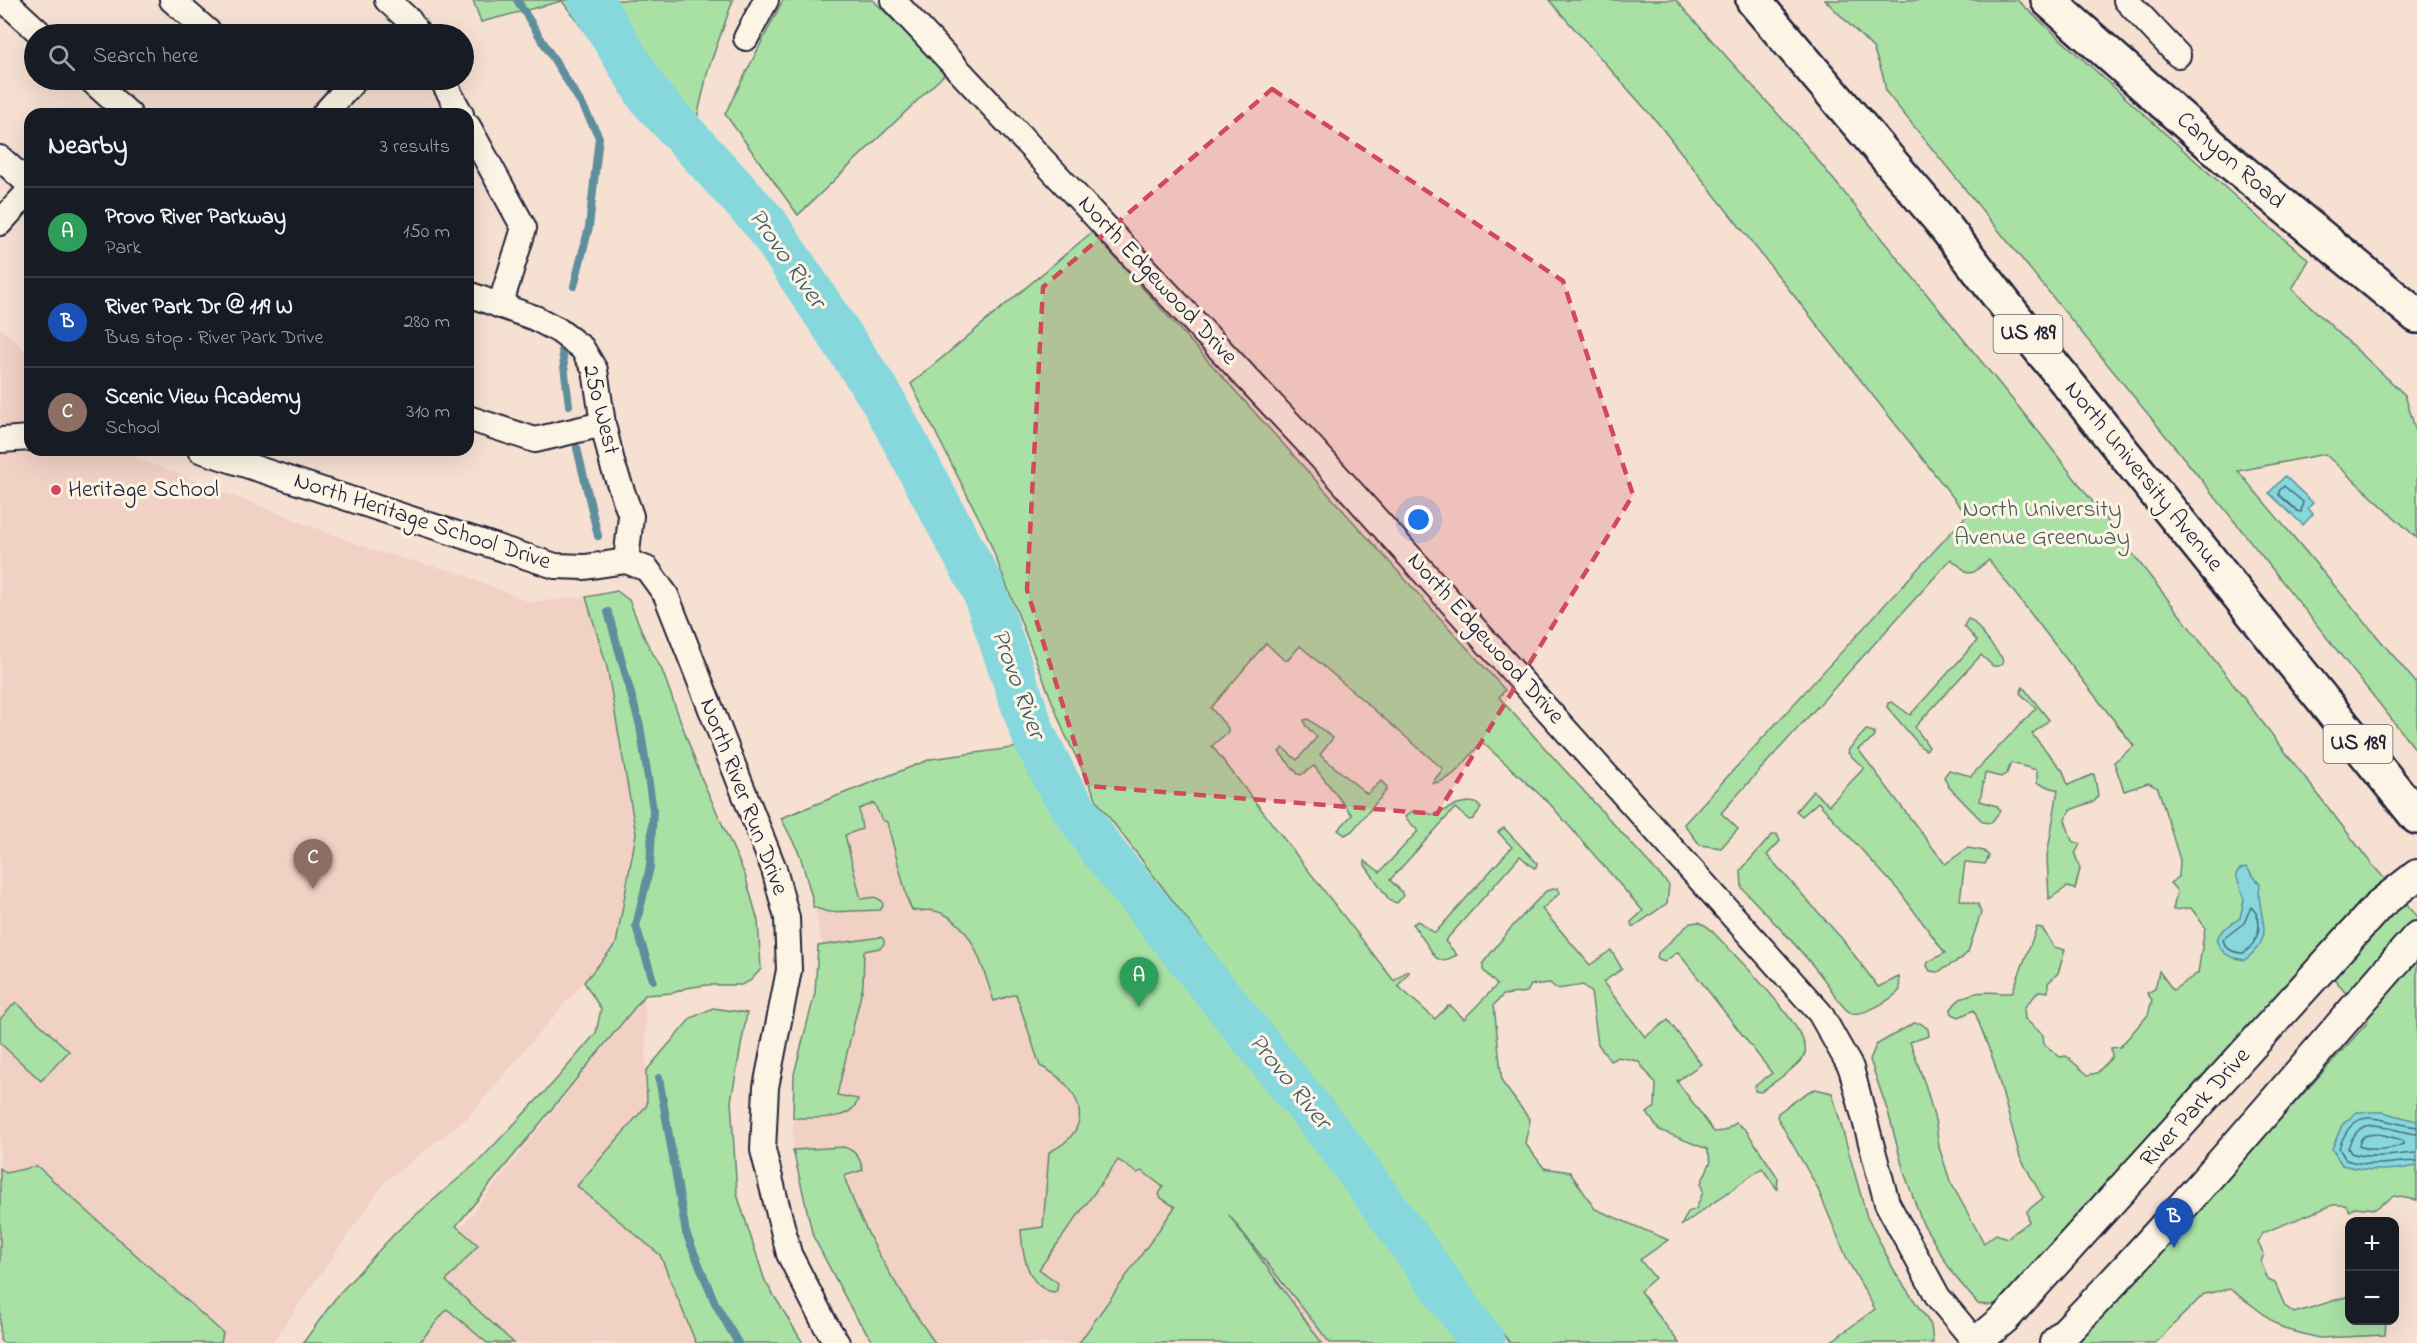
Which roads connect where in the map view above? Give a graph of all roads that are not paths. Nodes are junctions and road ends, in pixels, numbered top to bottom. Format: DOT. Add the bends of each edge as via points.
graph roads {
  1 [pos="4,0"];
  2 [pos="387,0"];
  3 [pos="766,0"];
  4 [pos="893,0"];
  5 [pos="1753,0"];
  6 [pos="2048,0"];
  7 [pos="2126,0"];
  8 [pos="188,5"];
  9 [pos="31,24"];
  10 [pos="203,24"];
  11 [pos="404,24"];
  12 [pos="746,38"];
  13 [pos="2178,55"];
  14 [pos="102,90"];
  15 [pos="346,90"];
  16 [pos="448,90"];
  17 [pos="122,108"];
  18 [pos="329,108"];
  19 [pos="458,108"];
  20 [pos="474,137"];
  21 [pos="0,158"];
  22 [pos="24,180"];
  23 [pos="24,197"];
  24 [pos="0,223"];
  25 [pos="474,296"];
  26 [pos="500,306"];
  27 [pos="2417,316"];
  28 [pos="474,420"];
  29 [pos="603,424"];
  30 [pos="24,438"];
  31 [pos="2,440"];
  32 [pos="218,456"];
  33 [pos="637,565"];
  34 [pos="2417,817"];
  35 [pos="2417,875"];
  36 [pos="2417,938"];
  37 [pos="837,1343"];
  38 [pos="1976,1343"];
  39 [pos="2055,1343"];
  1 -- 9 [label="street"];
  2 -- 11 [label="street"];
  3 -- 12 [label="street"];
  4 -- 38 [label="street, North Edgewood Drive" via="1305,440 1820,1013 1851,1068 1887,1203 1938,1297"];
  5 -- 34 [label="main road, North University Avenue / US 189" via="1939,219"];
  6 -- 27 [label="main road, Canyon Road" via="2228,160"];
  7 -- 13 [label="street"];
  8 -- 10 [label="street"];
  14 -- 17 [label="street"];
  15 -- 18 [label="street"];
  16 -- 19 [label="street"];
  20 -- 26 [label="street" via="524,228"];
  21 -- 22 [label="street"];
  23 -- 24 [label="street"];
  25 -- 26 [label="street, 250 West"];
  26 -- 29 [label="street, 250 West" via="535,318 582,348 595,370"];
  28 -- 29 [label="street" via="536,440"];
  29 -- 33 [label="street, 250 West" via="631,516"];
  30 -- 31 [label="street"];
  32 -- 33 [label="street, North Heritage School Drive" via="555,567"];
  33 -- 37 [label="street, North River Run Drive" via="666,595 774,869 787,918 789,970 766,1087 763,1150 789,1254"];
  35 -- 38 [label="street, River Park Drive" via="2380,904 2005,1318"];
  36 -- 39 [label="street" via="2209,1177"];
}
